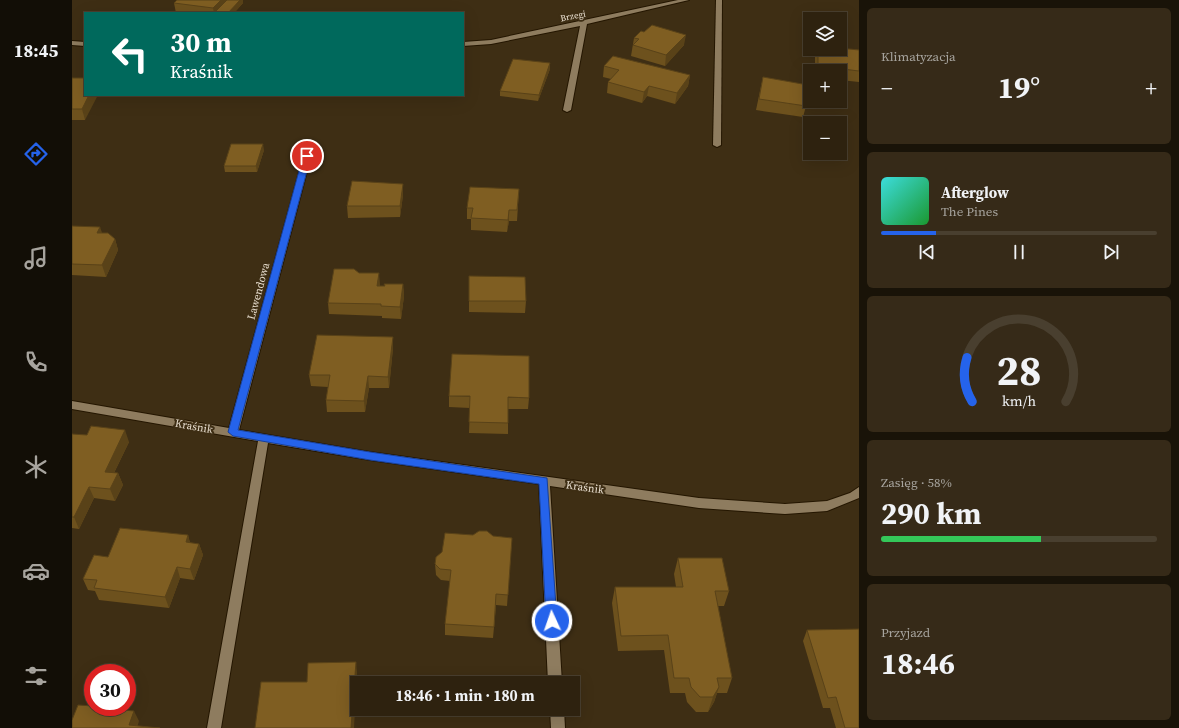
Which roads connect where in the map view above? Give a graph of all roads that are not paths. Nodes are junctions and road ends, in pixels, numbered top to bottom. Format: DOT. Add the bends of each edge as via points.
graph roads {
  1 [pos="686,0"];
  2 [pos="719,0"];
  3 [pos="584,23"];
  4 [pos="72,43"];
  5 [pos="84,44"];
  6 [pos="464,44"];
  7 [pos="567,110"];
  8 [pos="716,145"];
  9 [pos="307,156"];
  10 [pos="72,405"];
  11 [pos="233,432"];
  12 [pos="264,438"];
  13 [pos="544,481"];
  14 [pos="859,492"];
  15 [pos="555,676"];
  16 [pos="557,716"];
  17 [pos="214,728"];
  18 [pos="558,728"];
  1 -- 3 [label="street, Brzegi"];
  2 -- 8 [label="street"];
  3 -- 6 [label="street, Brzegi" via="491,42"];
  3 -- 7 [label="street"];
  4 -- 5 [label="street"];
  9 -- 11 [label="street, Lawendowa"];
  10 -- 11 [label="street, Kraśnik"];
  11 -- 12 [label="street, Kraśnik"];
  12 -- 13 [label="street, Kraśnik"];
  12 -- 17 [label="street"];
  13 -- 14 [label="street, Kraśnik" via="699,503 785,509 827,506"];
  13 -- 15 [label="street"];
  16 -- 18 [label="street"];
}
